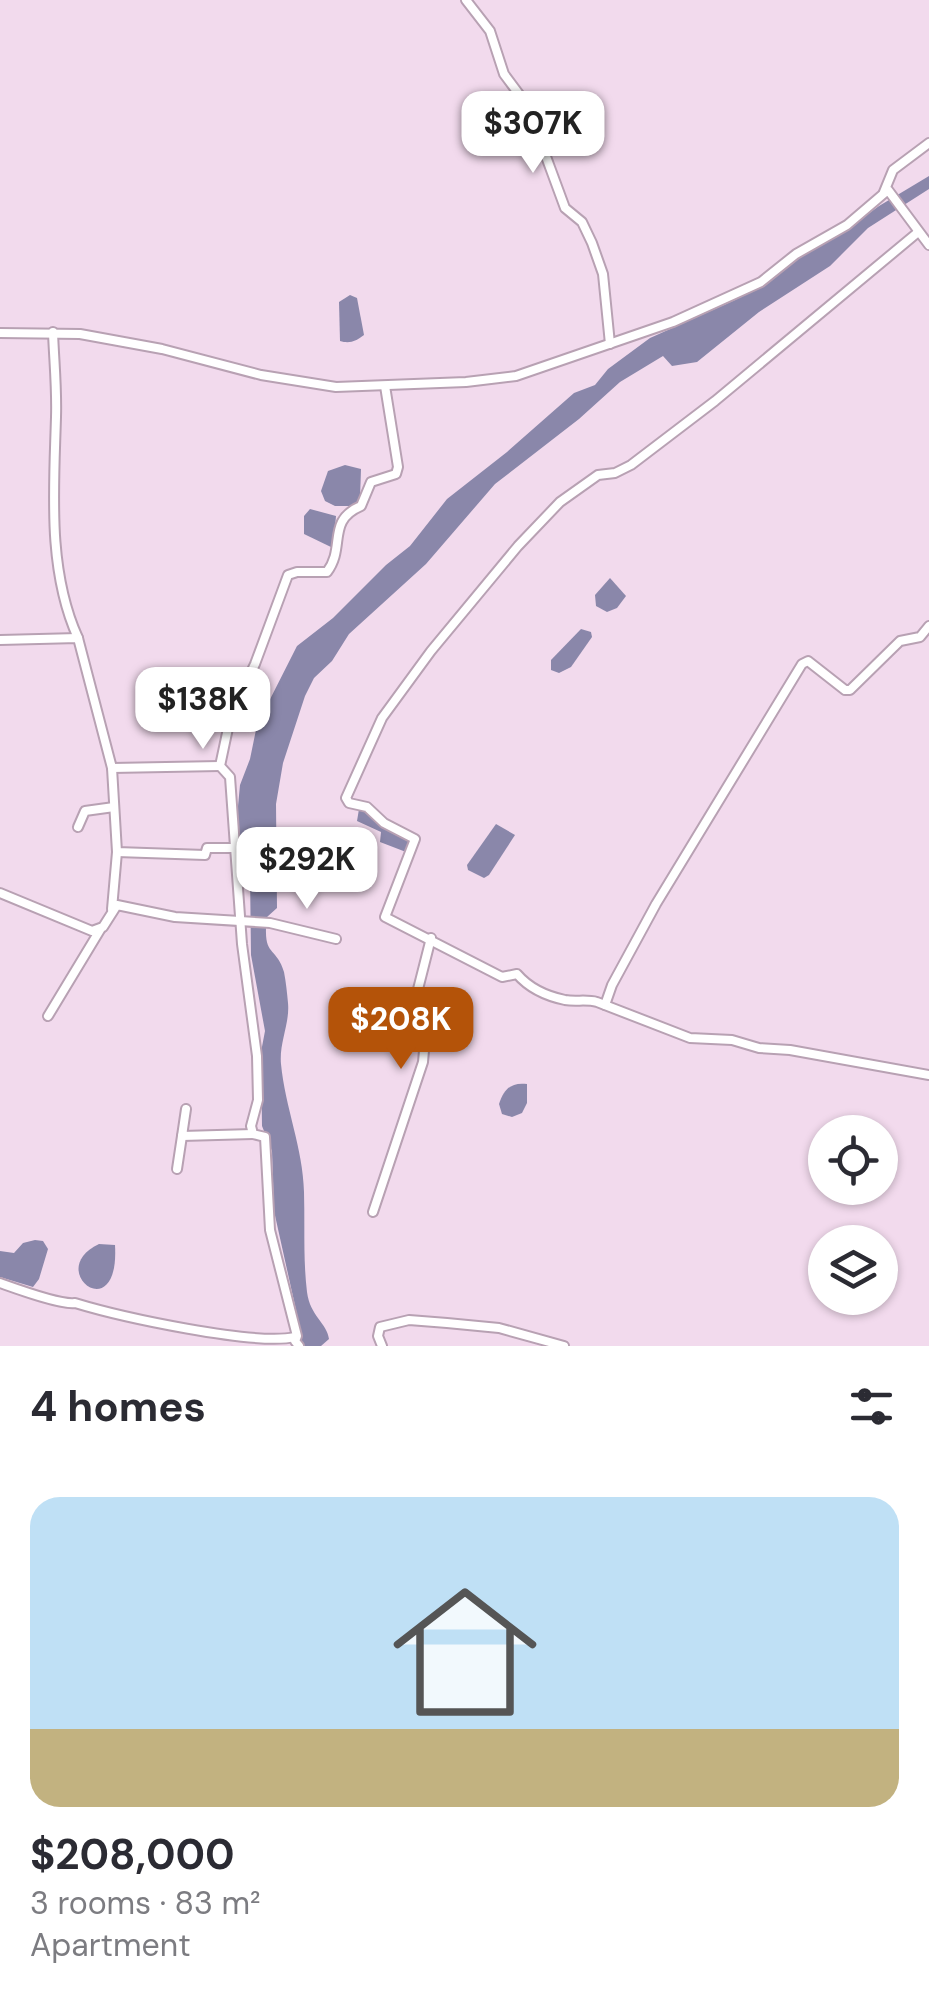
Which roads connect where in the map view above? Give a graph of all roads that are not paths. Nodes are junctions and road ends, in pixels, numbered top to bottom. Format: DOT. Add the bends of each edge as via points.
graph roads {
  1 [pos="466,0"];
  2 [pos="929,144"];
  3 [pos="887,191"];
  4 [pos="918,234"];
  5 [pos="929,246"];
  6 [pos="52,332"];
  7 [pos="0,333"];
  8 [pos="610,344"];
  9 [pos="385,386"];
  10 [pos="929,626"];
  11 [pos="78,638"];
  12 [pos="0,640"];
  13 [pos="220,766"];
  14 [pos="112,768"];
  15 [pos="114,807"];
  16 [pos="78,827"];
  17 [pos="236,848"];
  18 [pos="117,852"];
  19 [pos="0,893"];
  20 [pos="112,909"];
  21 [pos="244,922"];
  22 [pos="100,930"];
  23 [pos="431,938"];
  24 [pos="336,939"];
  25 [pos="605,1005"];
  26 [pos="48,1016"];
  27 [pos="929,1075"];
  28 [pos="186,1109"];
  29 [pos="253,1134"];
  30 [pos="182,1136"];
  31 [pos="178,1169"];
  32 [pos="373,1212"];
  33 [pos="0,1283"];
  34 [pos="297,1341"];
  35 [pos="382,1346"];
  36 [pos="564,1346"];
  1 -- 8 [label="street" via="490,31 504,74 527,105 565,208 592,243 603,274"];
  2 -- 3 [label="street" via="894,170"];
  3 -- 4 [label="street"];
  3 -- 8 [label="street" via="760,282"];
  4 -- 5 [label="street"];
  4 -- 23 [label="street" via="631,465 598,474 560,502 382,718 346,798 415,839 385,917"];
  6 -- 7 [label="street"];
  6 -- 9 [label="street" via="336,388"];
  6 -- 11 [label="street" via="54,514 69,618"];
  8 -- 9 [label="street" via="516,376"];
  9 -- 13 [label="street" via="396,474 371,482 361,506 340,520 327,572 288,576 231,714"];
  10 -- 25 [label="street" via="920,637 900,641 850,690 808,661 802,664 656,904"];
  11 -- 12 [label="street"];
  11 -- 14 [label="street"];
  13 -- 14 [label="street"];
  13 -- 17 [label="street" via="230,777"];
  14 -- 15 [label="street"];
  15 -- 16 [label="street" via="85,811"];
  15 -- 18 [label="street"];
  17 -- 18 [label="street" via="207,848 205,856"];
  17 -- 21 [label="street"];
  18 -- 20 [label="street"];
  19 -- 22 [label="street"];
  20 -- 21 [label="street"];
  20 -- 22 [label="street"];
  21 -- 24 [label="street"];
  21 -- 29 [label="street" via="258,1100"];
  22 -- 26 [label="street"];
  23 -- 25 [label="street" via="502,977 517,974 531,988"];
  23 -- 32 [label="street" via="416,1001 427,1016 423,1062"];
  25 -- 27 [label="street" via="690,1038"];
  28 -- 30 [label="street"];
  29 -- 30 [label="street"];
  29 -- 34 [label="street" via="265,1137 270,1230"];
  30 -- 31 [label="street"];
  33 -- 34 [label="street" via="192,1335"];
  35 -- 36 [label="street" via="380,1327 408,1320 499,1328"];
}
